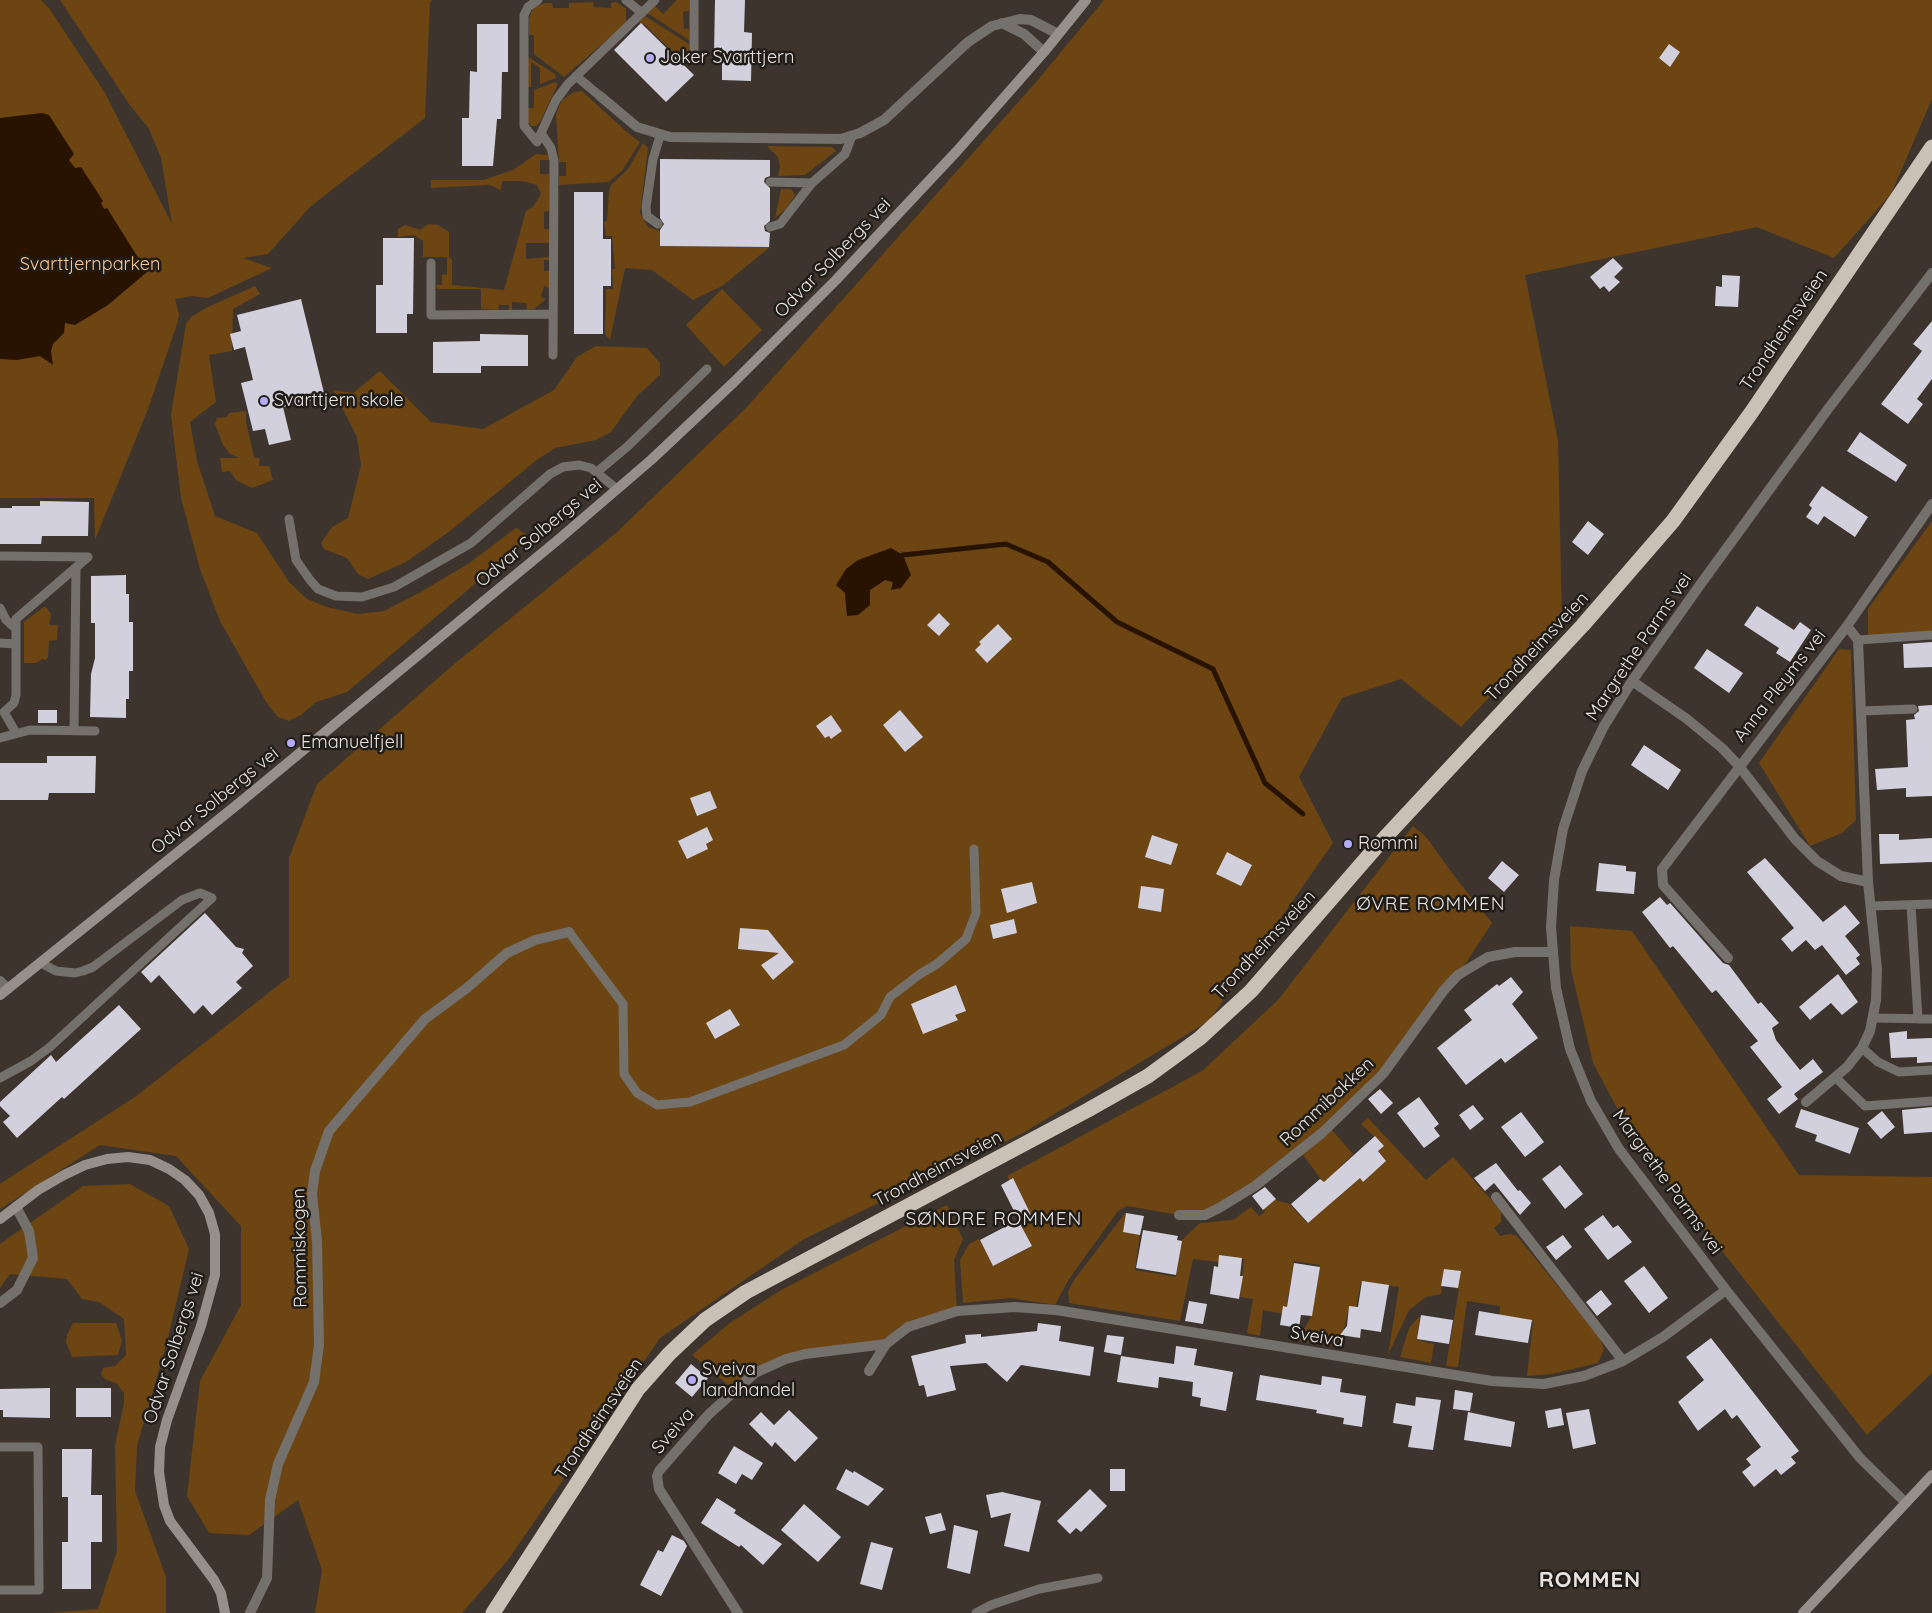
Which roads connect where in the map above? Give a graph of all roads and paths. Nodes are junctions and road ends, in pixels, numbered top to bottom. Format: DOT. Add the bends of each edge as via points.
graph roads {
  1 [pos="538,0"];
  2 [pos="626,0"];
  3 [pos="655,0"];
  4 [pos="694,0"];
  5 [pos="1086,0"];
  6 [pos="642,12"];
  7 [pos="1002,24"];
  8 [pos="1058,34"];
  9 [pos="1044,52"];
  10 [pos="694,58"];
  11 [pos="576,76"];
  12 [pos="600,96"];
  13 [pos="541,133"];
  14 [pos="660,136"];
  15 [pos="852,136"];
  16 [pos="1932,147"];
  17 [pos="770,182"];
  18 [pos="812,183"];
  19 [pos="658,224"];
  20 [pos="770,227"];
  21 [pos="431,263"];
  22 [pos="1932,273"];
  23 [pos="553,314"];
  24 [pos="553,355"];
  25 [pos="707,369"];
  26 [pos="597,472"];
  27 [pos="617,489"];
  28 [pos="1932,504"];
  29 [pos="289,519"];
  30 [pos="0,556"];
  31 [pos="76,568"];
  32 [pos="0,608"];
  33 [pos="1847,626"];
  34 [pos="15,628"];
  35 [pos="1932,635"];
  36 [pos="1858,640"];
  37 [pos="0,643"];
  38 [pos="16,644"];
  39 [pos="1632,681"];
  40 [pos="1913,709"];
  41 [pos="1861,711"];
  42 [pos="74,730"];
  43 [pos="95,730"];
  44 [pos="16,733"];
  45 [pos="0,738"];
  46 [pos="1739,766"];
  47 [pos="974,849"];
  48 [pos="1868,882"];
  49 [pos="1911,904"];
  50 [pos="1932,904"];
  51 [pos="1872,906"];
  52 [pos="569,932"];
  53 [pos="1552,952"];
  54 [pos="1728,958"];
  55 [pos="41,963"];
  56 [pos="0,981"];
  57 [pos="4,992"];
  58 [pos="1874,1018"];
  59 [pos="1918,1019"];
  60 [pos="1932,1019"];
  61 [pos="1862,1048"];
  62 [pos="1932,1070"];
  63 [pos="1836,1077"];
  64 [pos="0,1078"];
  65 [pos="1932,1101"];
  66 [pos="1806,1102"];
  67 [pos="1496,1196"];
  68 [pos="16,1207"];
  69 [pos="1179,1216"];
  70 [pos="0,1219"];
  71 [pos="1726,1290"];
  72 [pos="0,1303"];
  73 [pos="886,1344"];
  74 [pos="1623,1361"];
  75 [pos="869,1371"];
  76 [pos="0,1446"];
  77 [pos="1932,1474"];
  78 [pos="1905,1502"];
  79 [pos="1098,1578"];
  80 [pos="0,1590"];
  81 [pos="225,1613"];
  82 [pos="250,1613"];
  83 [pos="493,1613"];
  84 [pos="738,1613"];
  85 [pos="976,1613"];
  86 [pos="1803,1613"];
  1 -- 13 [label="lane" via="528,7 524,15 523,122 526,132 537,142"];
  2 -- 6 [label="lane"];
  3 -- 6 [label="lane"];
  4 -- 10 [label="lane"];
  5 -- 8 [label="street, Odvar Solbergs vei"];
  6 -- 11 [label="lane"];
  7 -- 8 [label="street" via="1031,20"];
  7 -- 9 [label="street" via="1024,34"];
  7 -- 15 [label="street" via="992,26 968,42 884,120"];
  8 -- 9 [label="street, Odvar Solbergs vei"];
  9 -- 27 [label="street, Odvar Solbergs vei" via="836,280 734,382"];
  11 -- 12 [label="lane"];
  11 -- 13 [label="lane" via="556,100"];
  12 -- 14 [label="street" via="638,127"];
  13 -- 23 [label="lane" via="551,148 554,161"];
  14 -- 15 [label="street" via="817,140"];
  14 -- 19 [label="lane" via="646,207 647,216"];
  15 -- 18 [label="lane" via="845,154"];
  16 -- 83 [label="highway, Trondheimsveien" via="1751,413 1673,521 1577,632 1378,845 1251,991 1200,1038 1148,1076 746,1292 705,1320 638,1388"];
  17 -- 18 [label="lane"];
  18 -- 20 [label="lane" via="784,219 777,226"];
  21 -- 23 [label="lane" via="431,315"];
  22 -- 39 [label="street, Margrethe Parms vei" via="1828,409"];
  23 -- 24 [label="lane"];
  25 -- 26 [label="lane"];
  26 -- 27 [label="lane"];
  26 -- 29 [label="lane" via="579,465 556,470 471,543 394,587 362,597 348,598 326,592 310,580 296,560"];
  27 -- 55 [label="street, Odvar Solbergs vei"];
  28 -- 33 [label="street, Anna Pleyms vei"];
  30 -- 31 [label="lane" via="88,557"];
  31 -- 34 [label="lane" via="18,616"];
  31 -- 42 [label="lane"];
  32 -- 34 [label="lane"];
  33 -- 36 [label="street, Anna Pleyms vei"];
  33 -- 46 [label="street, Anna Pleyms vei"];
  34 -- 38 [label="lane"];
  35 -- 36 [label="lane"];
  36 -- 41 [label="street"];
  37 -- 38 [label="lane"];
  38 -- 44 [label="lane" via="16,695 14,703 4,712"];
  39 -- 46 [label="street, Anna Pleyms vei" via="1704,732"];
  39 -- 53 [label="street, Margrethe Parms vei" via="1604,726 1571,800 1554,880"];
  40 -- 41 [label="lane"];
  41 -- 48 [label="street"];
  42 -- 43 [label="lane"];
  42 -- 44 [label="lane"];
  44 -- 45 [label="lane"];
  46 -- 48 [label="street, Anna Pleyms vei" via="1795,839 1817,861 1840,876"];
  46 -- 54 [label="street, Anna Pleyms vei" via="1662,869 1663,885"];
  47 -- 52 [label="lane" via="976,913 966,938 937,964 890,996 881,1016 844,1045 690,1102 657,1104 637,1093 624,1074 623,1004"];
  48 -- 51 [label="street"];
  49 -- 50 [label="lane"];
  49 -- 51 [label="lane"];
  49 -- 59 [label="lane"];
  51 -- 58 [label="street" via="1877,969"];
  52 -- 82 [label="street, Rommiskogen" via="535,940 507,953 425,1019 329,1130 315,1171 312,1194 317,1242 319,1345 314,1382 278,1464 270,1500 267,1578"];
  53 -- 69 [label="street, Rommibakken" via="1515,952 1488,957 1458,975 1383,1074 1322,1133 1255,1186 1219,1208 1204,1215"];
  53 -- 71 [label="street, Margrethe Parms vei" via="1564,1027 1591,1101 1629,1164"];
  55 -- 57 [label="street, Odvar Solbergs vei"];
  55 -- 64 [label="lane" via="56,971 75,974 83,971 93,967 182,900 200,893 212,898 50,1047"];
  56 -- 57 [label="street, Odvar Solbergs vei"];
  58 -- 59 [label="lane"];
  58 -- 61 [label="street"];
  59 -- 60 [label="lane"];
  61 -- 62 [label="lane" via="1878,1062 1899,1072"];
  61 -- 63 [label="street"];
  63 -- 65 [label="lane" via="1865,1106"];
  63 -- 66 [label="street"];
  67 -- 74 [label="street"];
  68 -- 70 [label="street, Odvar Solbergs vei"];
  68 -- 72 [label="street" via="30,1230 33,1258 17,1290"];
  68 -- 81 [label="street, Odvar Solbergs vei" via="38,1190 85,1165 128,1157 150,1160 170,1169 194,1190 208,1213 215,1234 216,1275 166,1420 159,1472 170,1521 214,1580 221,1593"];
  71 -- 74 [label="street, Sveiva"];
  71 -- 78 [label="street, Margrethe Parms vei" via="1860,1458"];
  73 -- 74 [label="street, Sveiva" via="908,1327 924,1320 959,1311 1015,1307 1056,1310 1514,1384 1564,1381"];
  73 -- 75 [label="street, Sveiva"];
  73 -- 84 [label="street, Sveiva" via="805,1354 755,1372 709,1414 659,1471 659,1488"];
  76 -- 80 [label="lane" via="38,1447 39,1590"];
  77 -- 78 [label="street"];
  78 -- 86 [label="street"];
  79 -- 85 [label="lane" via="1039,1588"];
}
